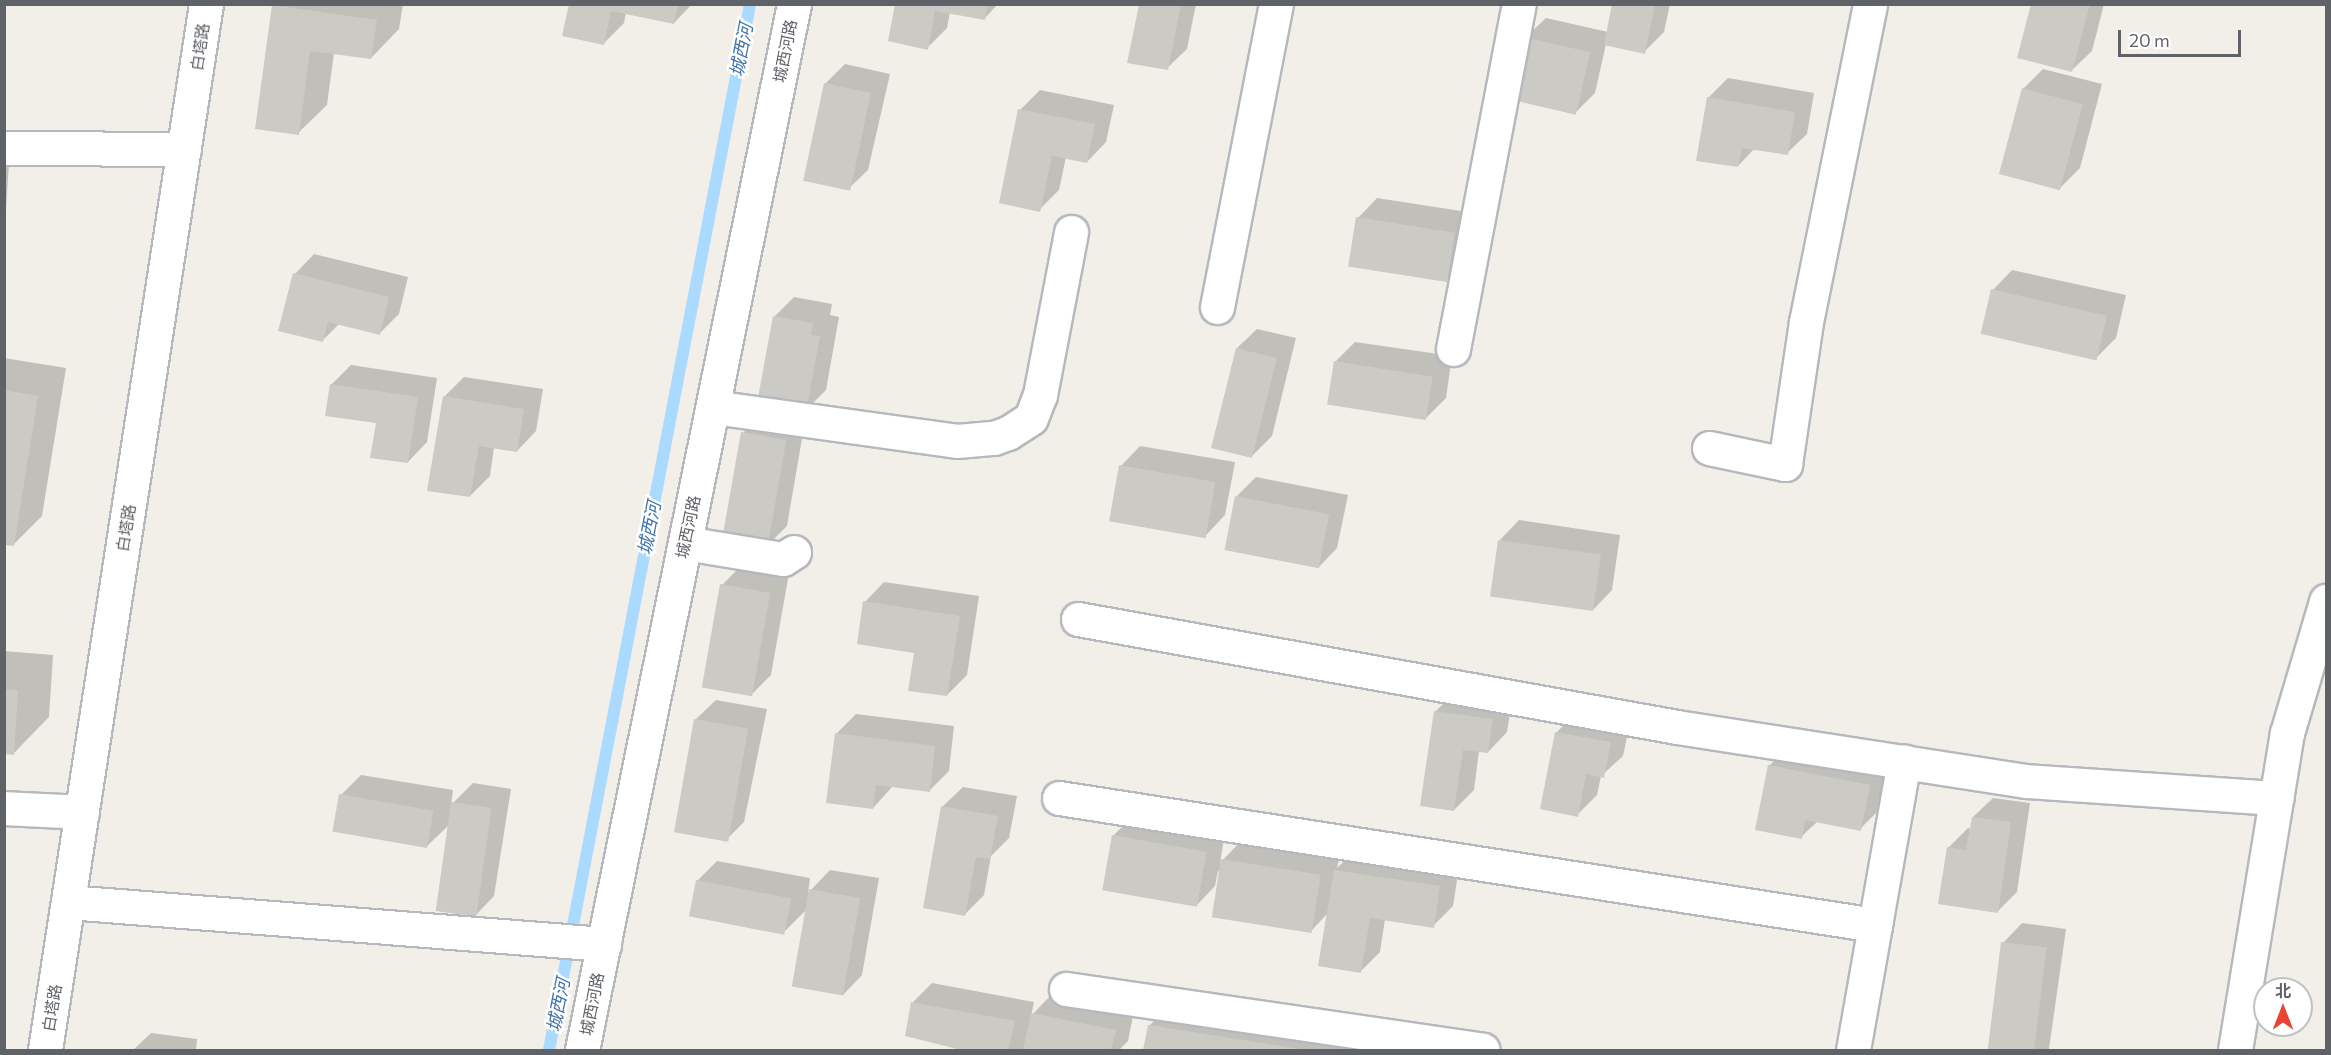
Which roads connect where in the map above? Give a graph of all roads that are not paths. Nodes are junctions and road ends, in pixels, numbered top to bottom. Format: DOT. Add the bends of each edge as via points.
graph roads {
  1 [pos="206,4"];
  2 [pos="795,4"];
  3 [pos="1276,4"];
  4 [pos="1519,4"];
  5 [pos="1870,4"];
  6 [pos="4,148"];
  7 [pos="184,149"];
  8 [pos="1071,232"];
  9 [pos="1217,307"];
  10 [pos="1453,349"];
  11 [pos="713,407"];
  12 [pos="1709,448"];
  13 [pos="685,543"];
  14 [pos="794,552"];
  15 [pos="2326,601"];
  16 [pos="1078,619"];
  17 [pos="1904,761"];
  18 [pos="1059,798"];
  19 [pos="2276,798"];
  20 [pos="4,808"];
  21 [pos="82,812"];
  22 [pos="68,902"];
  23 [pos="1875,926"];
  24 [pos="577,942"];
  25 [pos="1066,989"];
  26 [pos="45,1050"];
  27 [pos="582,1050"];
  28 [pos="1483,1050"];
  29 [pos="1853,1050"];
  30 [pos="2235,1050"];
  1 -- 7 [label="street, 白塔路"];
  2 -- 11 [label="street, 城西河路"];
  3 -- 9 [label="street"];
  4 -- 10 [label="street"];
  5 -- 12 [label="street" via="1806,322 1785,464"];
  6 -- 7 [label="street"];
  7 -- 21 [label="street, 白塔路"];
  8 -- 11 [label="street" via="1040,395 1031,418 1008,433 957,441"];
  11 -- 13 [label="street, 城西河路"];
  13 -- 14 [label="street" via="783,559"];
  13 -- 24 [label="street, 城西河路"];
  15 -- 19 [label="street" via="2287,733"];
  16 -- 17 [label="street" via="1677,727"];
  17 -- 19 [label="street" via="2026,781"];
  17 -- 23 [label="street"];
  18 -- 23 [label="street"];
  19 -- 30 [label="street"];
  20 -- 21 [label="street"];
  21 -- 22 [label="street, 白塔路"];
  22 -- 24 [label="street"];
  22 -- 26 [label="street, 白塔路"];
  23 -- 29 [label="street"];
  24 -- 27 [label="street, 城西河路"];
  25 -- 28 [label="street"];
}
